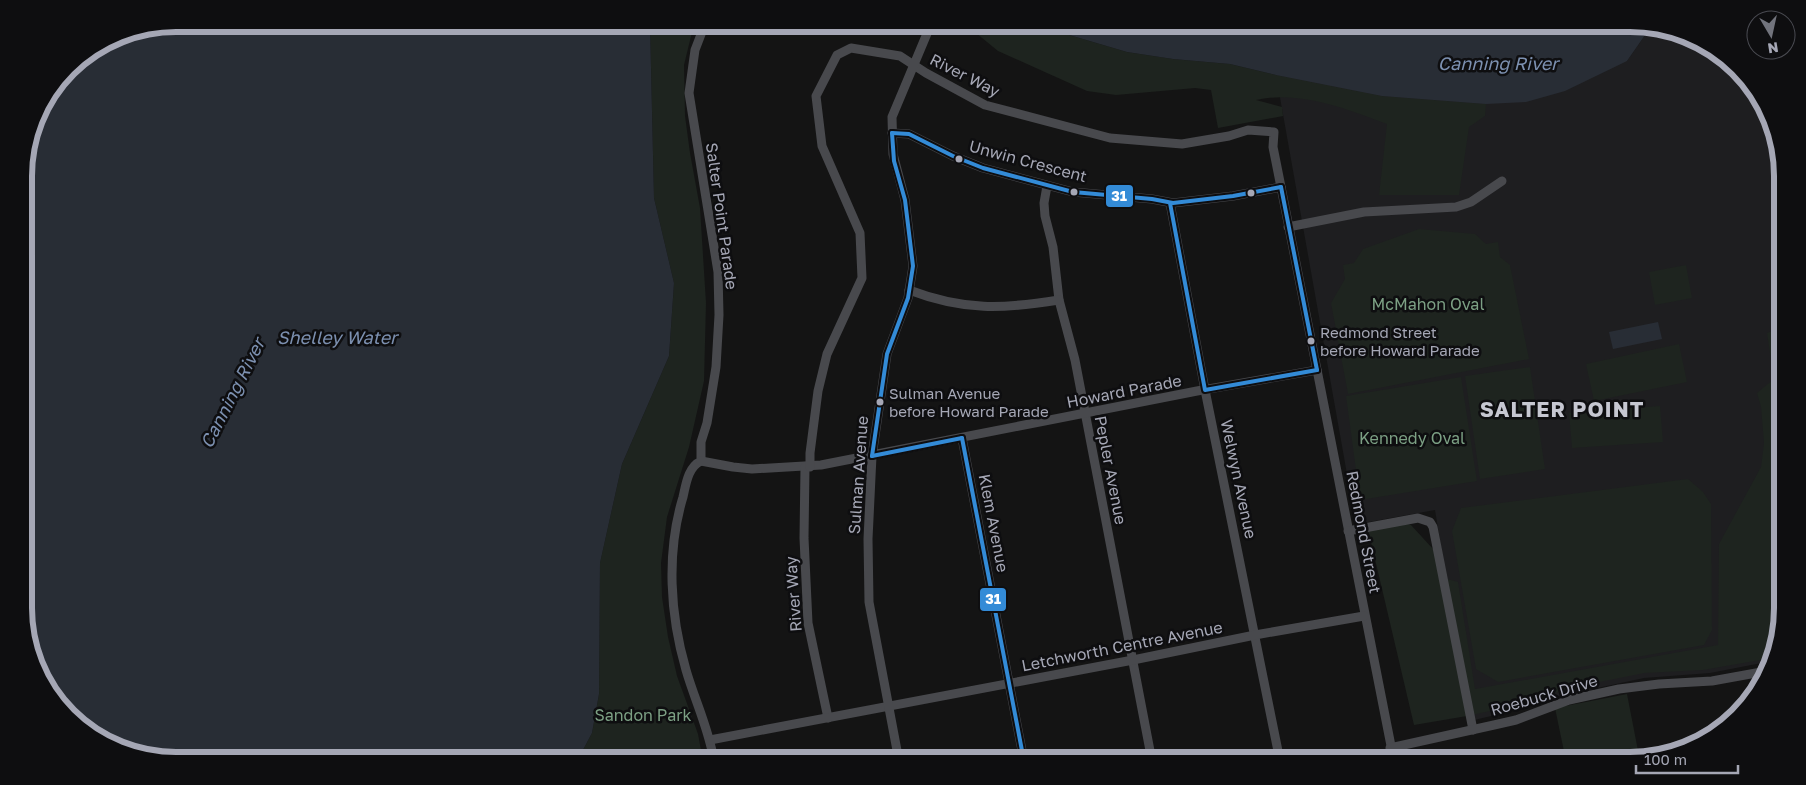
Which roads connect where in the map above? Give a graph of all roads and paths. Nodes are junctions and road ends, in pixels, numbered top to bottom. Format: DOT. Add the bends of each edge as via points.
graph roads {
  1 [pos="702,32"];
  2 [pos="927,32"];
  3 [pos="913,64"];
  4 [pos="1274,132"];
  5 [pos="892,133"];
  6 [pos="1502,181"];
  7 [pos="1047,186"];
  8 [pos="1280,187"];
  9 [pos="1170,203"];
  10 [pos="1288,227"];
  11 [pos="910,290"];
  12 [pos="1059,300"];
  13 [pos="1317,370"];
  14 [pos="1205,390"];
  15 [pos="1085,414"];
  16 [pos="962,438"];
  17 [pos="872,456"];
  18 [pos="701,461"];
  19 [pos="807,467"];
  20 [pos="1348,531"];
  21 [pos="1364,616"];
  22 [pos="1255,634"];
  23 [pos="1133,660"];
  24 [pos="1758,673"];
  25 [pos="1009,684"];
  26 [pos="888,706"];
  27 [pos="828,718"];
  28 [pos="1472,730"];
  29 [pos="710,740"];
  30 [pos="1390,748"];
  31 [pos="712,752"];
  32 [pos="897,752"];
  33 [pos="1022,752"];
  34 [pos="1150,752"];
  35 [pos="1278,752"];
  36 [pos="1391,752"];
  1 -- 18 [label="street, Salter Point Parade" via="695,50 689,93 715,255 719,315 716,366 701,442"];
  2 -- 3 [label="street, Sulman Avenue"];
  3 -- 4 [label="street, River Way" via="985,105 1110,138 1182,144 1248,130"];
  3 -- 5 [label="street, Sulman Avenue" via="893,111"];
  3 -- 19 [label="street, River Way" via="900,56 850,48 835,57 816,96 822,146 860,233 862,274 828,354 818,391"];
  4 -- 8 [label="street, Redmond Street" via="1273,147"];
  5 -- 7 [label="street, Unwin Crescent" via="909,134 983,168"];
  5 -- 11 [label="street, Sulman Avenue" via="894,161 910,227 913,266"];
  6 -- 10 [label="street" via="1471,202 1456,207 1364,212"];
  7 -- 9 [label="street, Unwin Crescent"];
  7 -- 12 [label="street, Pepler Avenue" via="1044,209 1053,247"];
  8 -- 9 [label="street, Unwin Crescent"];
  8 -- 10 [label="street, Redmond Street"];
  9 -- 14 [label="street, Welwyn Avenue"];
  10 -- 13 [label="street, Redmond Street"];
  11 -- 12 [label="street" via="968,306 1019,306"];
  11 -- 17 [label="street, Sulman Avenue" via="887,354"];
  12 -- 15 [label="street, Pepler Avenue"];
  13 -- 14 [label="street, Howard Parade"];
  13 -- 20 [label="street, Redmond Street"];
  14 -- 15 [label="street, Howard Parade"];
  14 -- 22 [label="street, Welwyn Avenue"];
  15 -- 16 [label="street, Howard Parade"];
  15 -- 23 [label="street, Pepler Avenue"];
  16 -- 17 [label="street, Howard Parade"];
  16 -- 25 [label="street, Klem Avenue"];
  17 -- 19 [label="street, Howard Parade"];
  17 -- 26 [label="street, Sulman Avenue" via="869,602"];
  18 -- 19 [label="street, Howard Parade" via="732,468"];
  18 -- 29 [label="street, Salter Point Parade" via="692,468 681,502 674,543 672,586 684,660"];
  19 -- 27 [label="street, River Way" via="804,538 808,622"];
  20 -- 21 [label="street, Redmond Street"];
  20 -- 28 [label="street" via="1418,518 1430,522"];
  21 -- 22 [label="street, Letchworth Centre Avenue"];
  21 -- 30 [label="street, Redmond Street"];
  22 -- 23 [label="street, Letchworth Centre Avenue"];
  22 -- 35 [label="street, Welwyn Avenue"];
  23 -- 25 [label="street, Letchworth Centre Avenue"];
  23 -- 34 [label="street, Pepler Avenue"];
  24 -- 28 [label="street, Roebuck Drive" via="1712,681 1620,689 1569,700 1516,720"];
  25 -- 26 [label="street, Letchworth Centre Avenue"];
  25 -- 33 [label="street, Klem Avenue"];
  26 -- 27 [label="street, Letchworth Centre Avenue"];
  26 -- 32 [label="street, Sulman Avenue"];
  27 -- 29 [label="street, Letchworth Centre Avenue"];
  28 -- 30 [label="street, Roebuck Drive"];
  29 -- 31 [label="street, Salter Point Parade"];
  30 -- 36 [label="street, Redmond Street"];
}
